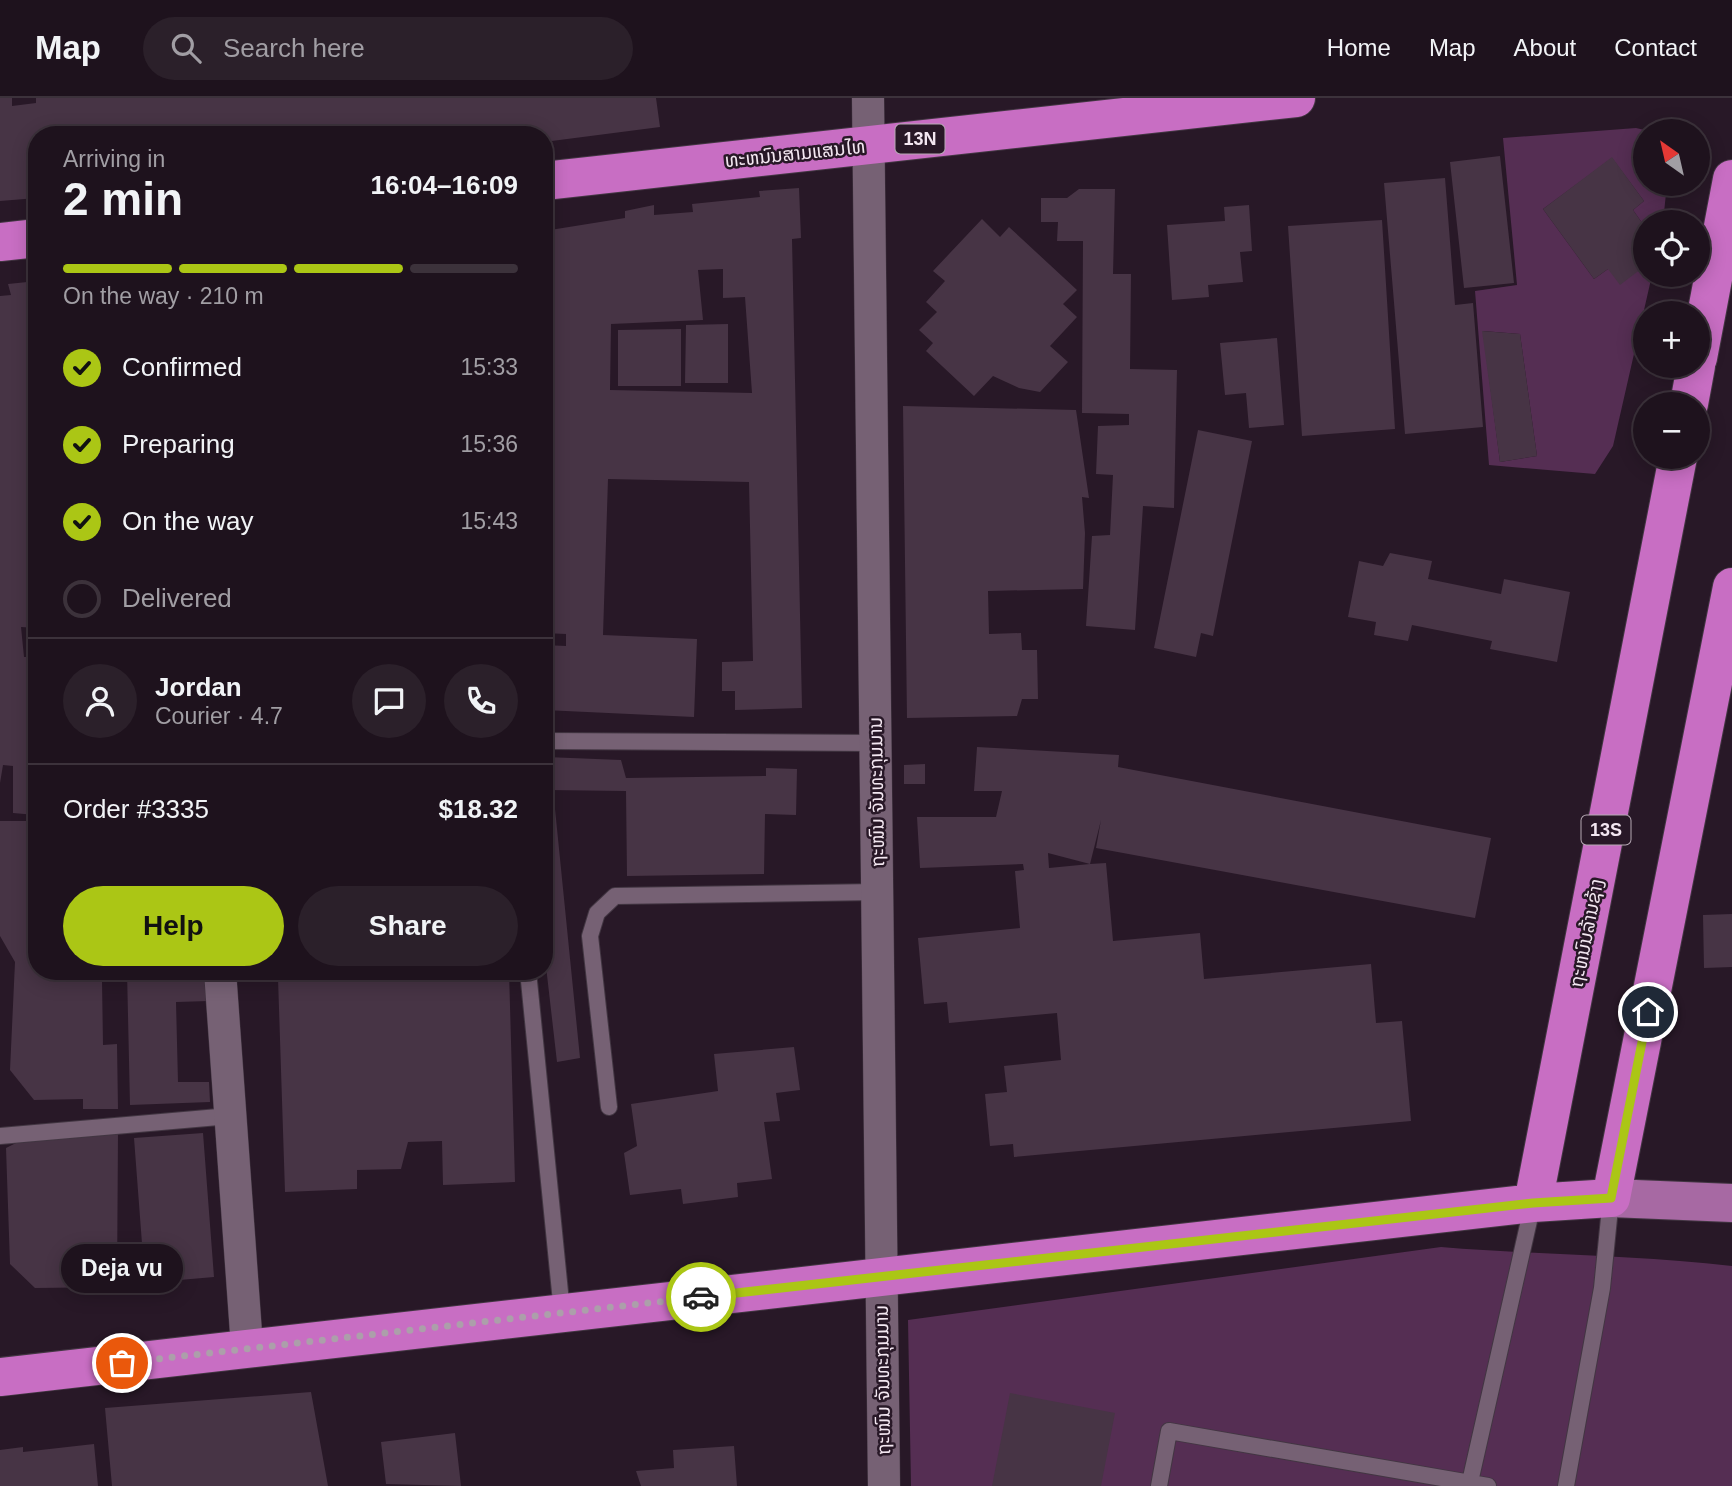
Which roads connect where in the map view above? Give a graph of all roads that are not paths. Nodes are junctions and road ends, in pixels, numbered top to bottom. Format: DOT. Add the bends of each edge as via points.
graph roads {
  1 [pos="868,98"];
  2 [pos="1296,98"];
  3 [pos="869,145"];
  4 [pos="1732,178"];
  5 [pos="553,180"];
  6 [pos="28,239"];
  7 [pos="0,242"];
  8 [pos="1709,301"];
  9 [pos="1676,469"];
  10 [pos="1732,587"];
  11 [pos="553,741"];
  12 [pos="875,743"];
  13 [pos="877,892"];
  14 [pos="221,980"];
  15 [pos="529,980"];
  16 [pos="609,1107"];
  17 [pos="230,1116"];
  18 [pos="0,1136"];
  19 [pos="1611,1198"];
  20 [pos="1533,1203"];
  21 [pos="1732,1203"];
  22 [pos="881,1278"];
  23 [pos="562,1312"];
  24 [pos="247,1347"];
  25 [pos="0,1377"];
  26 [pos="1470,1482"];
  27 [pos="884,1486"];
  28 [pos="1158,1486"];
  29 [pos="1488,1486"];
  30 [pos="1566,1486"];
  1 -- 3 [label="street, ຖະໜົນ ຈັນທະກຸມມານ"];
  2 -- 3 [label="highway, ທະຫນົນສາມແສນໄທ / 13N" via="1088,114"];
  3 -- 5 [label="highway, ທະຫນົນສາມແສນໄທ / 13N"];
  3 -- 12 [label="street, ຖະໜົນ ຈັນທະກຸມມານ"];
  4 -- 8 [label="highway"];
  6 -- 7 [label="highway"];
  9 -- 20 [label="highway, ຖະຫນົນລ້ານຊ້າງ / 13S"];
  10 -- 19 [label="highway"];
  11 -- 12 [label="lane"];
  12 -- 13 [label="street, ຖະໜົນ ຈັນທະກຸມມານ"];
  13 -- 16 [label="lane" via="615,896 597,913 590,936"];
  13 -- 22 [label="street, ຖະໜົນ ຈັນທະກຸມມານ"];
  14 -- 17 [label="street"];
  15 -- 23 [label="lane"];
  17 -- 18 [label="lane"];
  17 -- 24 [label="street"];
  19 -- 20 [label="highway"];
  19 -- 21 [label="main road"];
  19 -- 30 [label="lane" via="1602,1288"];
  20 -- 22 [label="highway"];
  20 -- 26 [label="lane"];
  22 -- 23 [label="highway"];
  22 -- 27 [label="street, ຖະໜົນ ຈັນທະກຸມມານ"];
  23 -- 24 [label="highway"];
  24 -- 25 [label="highway"];
  26 -- 28 [label="lane" via="1169,1431"];
  26 -- 29 [label="lane"];
}
